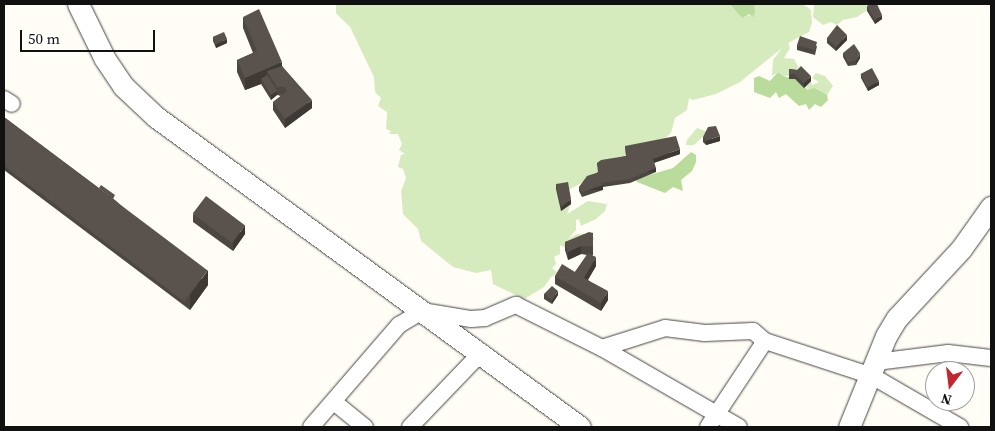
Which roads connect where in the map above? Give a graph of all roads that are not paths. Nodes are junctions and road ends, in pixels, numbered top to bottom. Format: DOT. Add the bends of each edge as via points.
graph roads {
  1 [pos="78,4"];
  2 [pos="991,207"];
  3 [pos="422,311"];
  4 [pos="765,341"];
  5 [pos="602,348"];
  6 [pos="481,353"];
  7 [pos="991,358"];
  8 [pos="874,369"];
  9 [pos="334,402"];
  10 [pos="712,421"];
  11 [pos="311,427"];
  12 [pos="364,427"];
  13 [pos="410,427"];
  14 [pos="580,427"];
  15 [pos="739,427"];
  16 [pos="849,427"];
  17 [pos="960,427"];
  1 -- 3 [label="street" via="105,59 123,86 156,117"];
  2 -- 8 [label="street" via="961,249 897,318 886,336"];
  3 -- 5 [label="street" via="471,319 485,318 516,305"];
  3 -- 6 [label="street"];
  3 -- 9 [label="street" via="400,325"];
  4 -- 5 [label="street" via="758,334 745,330 705,333 665,328"];
  4 -- 8 [label="street"];
  4 -- 10 [label="street"];
  5 -- 10 [label="street"];
  6 -- 13 [label="street"];
  6 -- 14 [label="street"];
  7 -- 8 [label="street" via="948,353"];
  8 -- 16 [label="street"];
  8 -- 17 [label="street"];
  9 -- 11 [label="street"];
  9 -- 12 [label="street"];
  10 -- 15 [label="street"];
}
